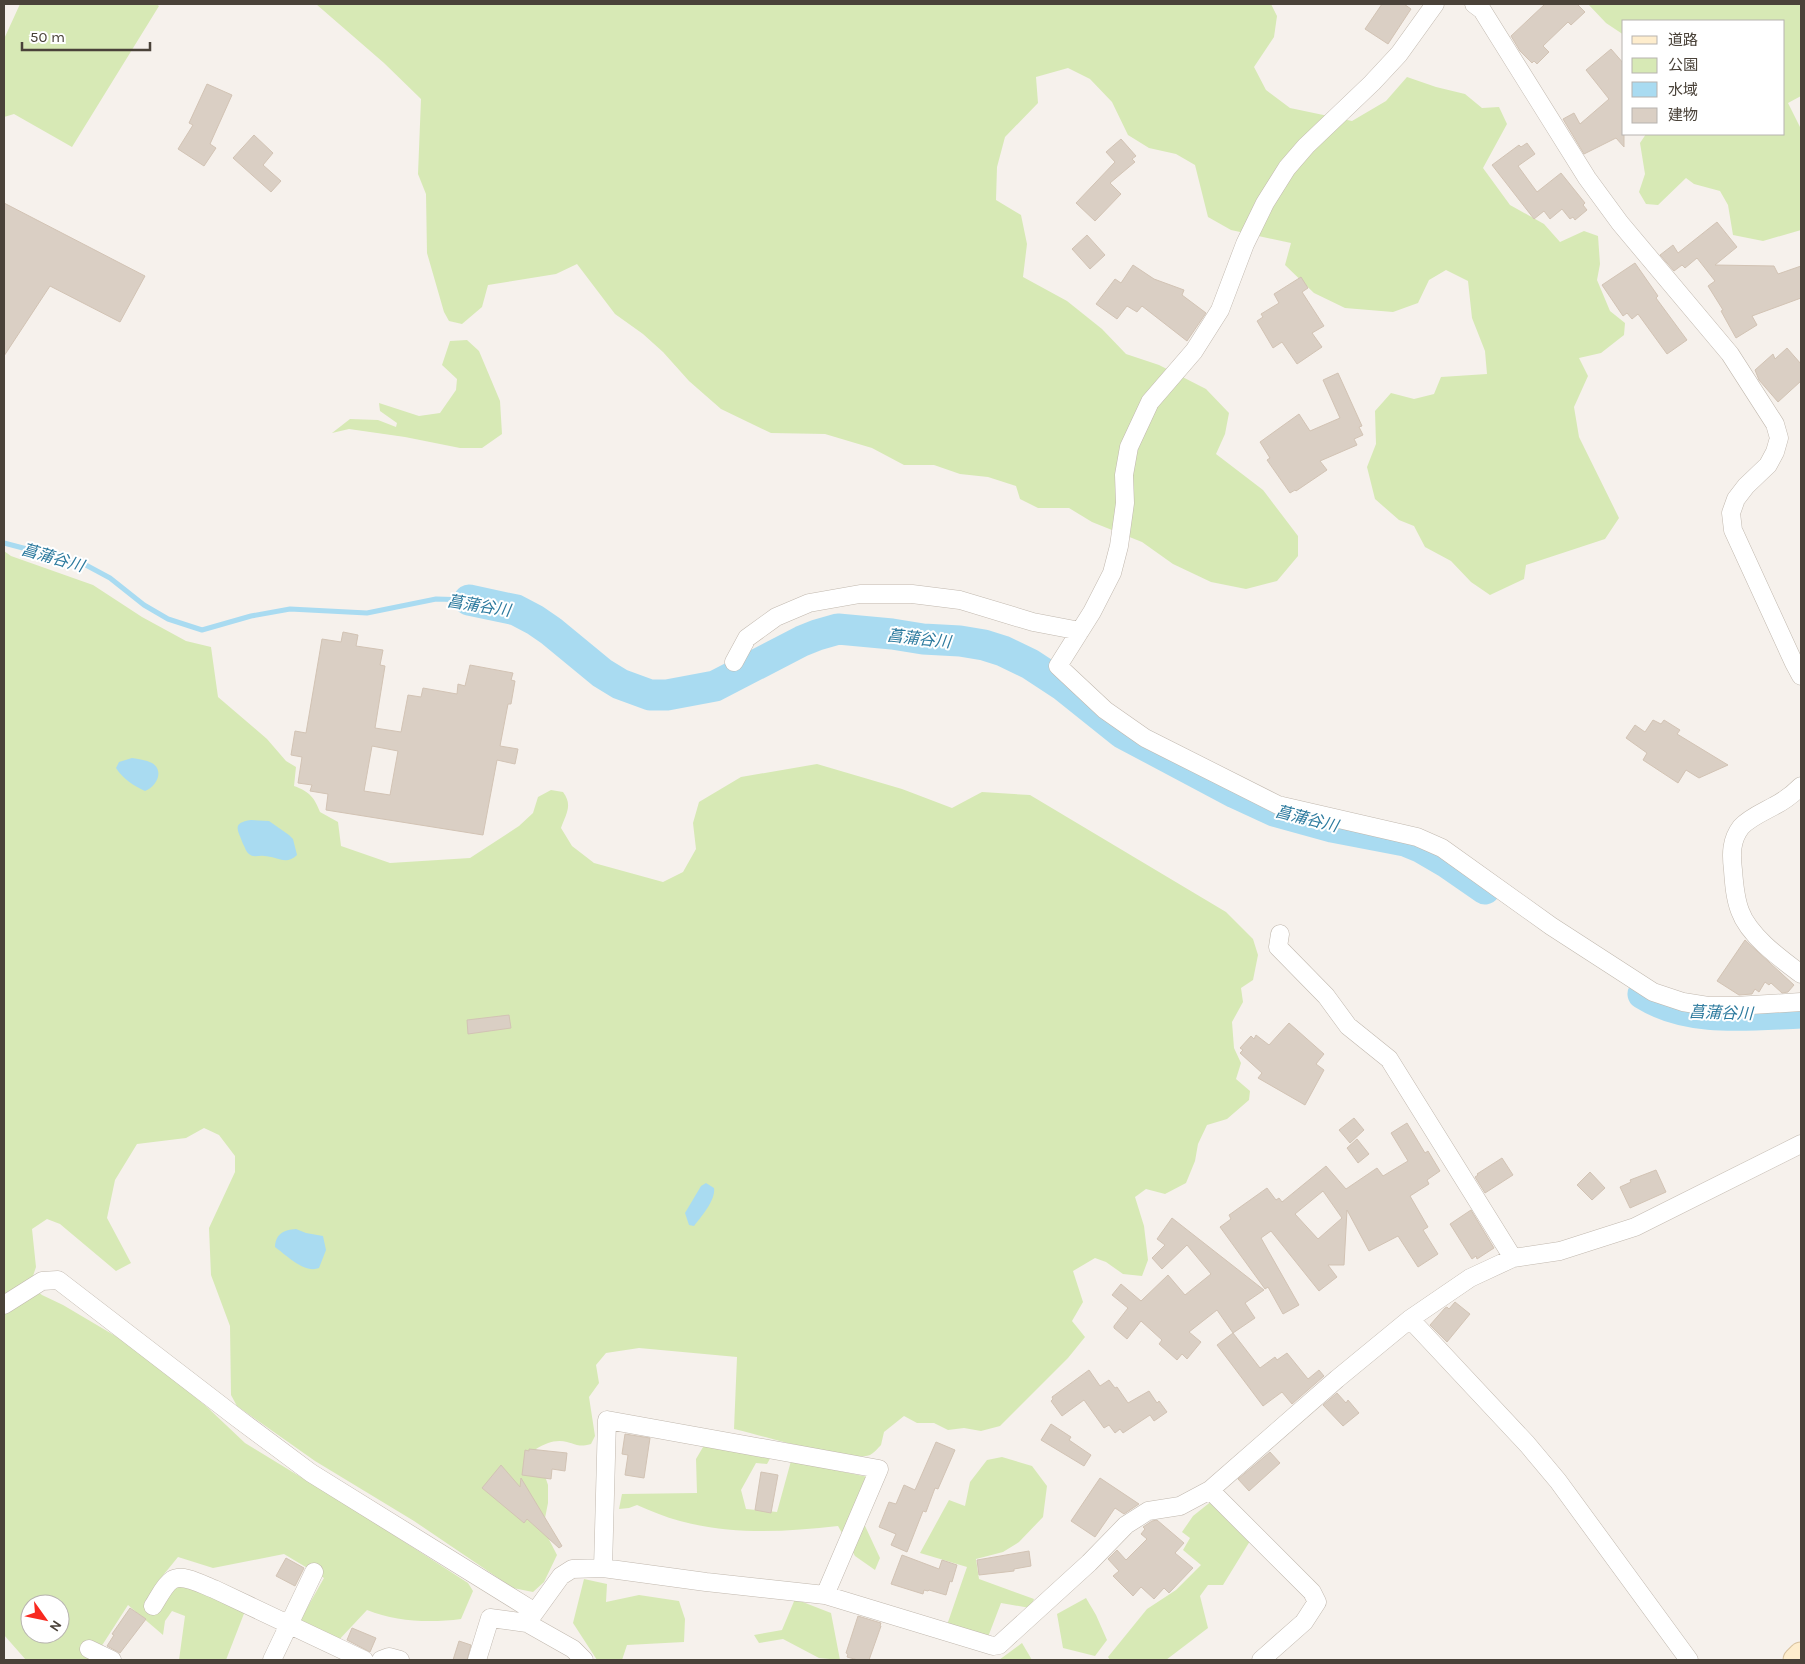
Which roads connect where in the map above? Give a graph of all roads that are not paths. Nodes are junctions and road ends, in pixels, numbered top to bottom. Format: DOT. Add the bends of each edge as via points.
graph roads {
  1 [pos="1435,4"];
  2 [pos="1474,4"];
  3 [pos="1080,631"];
  4 [pos="734,662"];
  5 [pos="1801,676"];
  6 [pos="1801,786"];
  7 [pos="1280,934"];
  8 [pos="1801,974"];
  9 [pos="1801,1002"];
  10 [pos="1801,1144"];
  11 [pos="1513,1258"];
  12 [pos="4,1305"];
  13 [pos="1410,1319"];
  14 [pos="1210,1490"];
  15 [pos="603,1568"];
  16 [pos="314,1572"];
  17 [pos="497,1588"];
  18 [pos="825,1595"];
  19 [pos="153,1606"];
  20 [pos="531,1617"];
  21 [pos="490,1618"];
  22 [pos="288,1624"];
  23 [pos="89,1649"];
  24 [pos="1801,1656"];
  25 [pos="112,1660"];
  26 [pos="272,1660"];
  27 [pos="364,1660"];
  28 [pos="381,1660"];
  29 [pos="400,1660"];
  30 [pos="477,1660"];
  31 [pos="584,1660"];
  32 [pos="1261,1660"];
  33 [pos="1689,1660"];
  34 [pos="1796,1660"];
  1 -- 3 [label="street" via="1372,83 1287,168 1264,204 1245,244 1220,310 1194,351 1150,402 1129,448 1124,475 1125,503 1112,573"];
  2 -- 5 [label="street" via="1482,10 1587,178 1620,223 1730,354 1775,424 1779,438 1775,452 1768,465 1736,499 1731,512 1733,530"];
  3 -- 4 [label="street" via="1032,622 960,600 912,594 860,594 809,603 776,617 747,638"];
  3 -- 9 [label="street" via="1058,666 1105,710 1145,738 1192,763 1278,805 1417,836 1442,848 1551,926 1653,992 1708,1006"];
  6 -- 8 [label="street" via="1743,825 1736,835 1731,857 1740,912 1748,927"];
  7 -- 11 [label="street" via="1278,947 1326,996 1348,1026 1389,1060"];
  10 -- 11 [label="street" via="1635,1227 1560,1252"];
  11 -- 13 [label="street" via="1470,1278"];
  12 -- 17 [label="street" via="42,1281 58,1280 311,1472"];
  13 -- 14 [label="street"];
  13 -- 33 [label="street" via="1528,1444"];
  14 -- 18 [label="street" via="1180,1506 1148,1511 1126,1524 1089,1563 999,1645"];
  14 -- 32 [label="street" via="1312,1592 1317,1602 1304,1622"];
  15 -- 18 [label="street"];
  15 -- 18 [label="street" via="607,1420 879,1470"];
  15 -- 20 [label="street" via="572,1569 561,1576"];
  16 -- 22 [label="street"];
  17 -- 20 [label="street"];
  17 -- 21 [label="street"];
  19 -- 22 [label="street" via="170,1581 178,1577 214,1589"];
  20 -- 21 [label="street"];
  20 -- 31 [label="street"];
  21 -- 30 [label="street"];
  22 -- 26 [label="street"];
  22 -- 27 [label="street"];
  23 -- 25 [label="street"];
  24 -- 34 [label="main road"];
  28 -- 29 [label="street" via="388,1657"];
}
